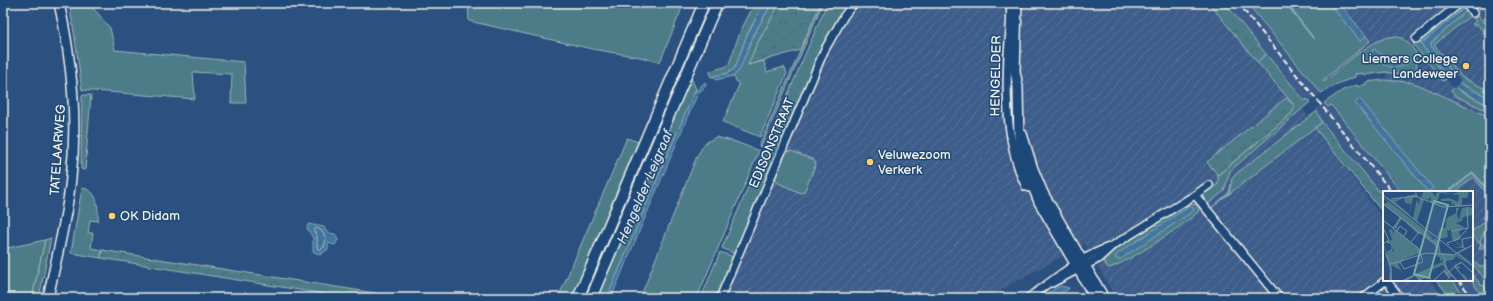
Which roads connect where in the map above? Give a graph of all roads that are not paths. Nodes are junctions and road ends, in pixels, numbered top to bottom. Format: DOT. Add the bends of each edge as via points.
graph roads {
  1 [pos="59,3"];
  2 [pos="704,3"];
  3 [pos="716,3"];
  4 [pos="854,3"];
  5 [pos="1010,3"];
  6 [pos="1017,3"];
  7 [pos="1023,3"];
  8 [pos="1463,3"];
  9 [pos="1473,13"];
  10 [pos="1416,39"];
  11 [pos="1018,87"];
  12 [pos="1020,131"];
  13 [pos="1210,185"];
  14 [pos="1033,189"];
  15 [pos="1194,195"];
  16 [pos="1081,265"];
  17 [pos="1385,281"];
  18 [pos="1387,281"];
  19 [pos="1367,297"];
  20 [pos="48,298"];
  21 [pos="578,298"];
  22 [pos="591,298"];
  23 [pos="720,298"];
  24 [pos="1028,298"];
  25 [pos="1095,298"];
  26 [pos="1104,298"];
  27 [pos="1279,298"];
  28 [pos="1400,298"];
  1 -- 20 [label="main road, TATELAARWEG" via="74,90 74,128 71,179"];
  2 -- 21 [label="highway"];
  3 -- 22 [label="highway"];
  4 -- 23 [label="street, EDISONSTRAAT" via="824,51"];
  5 -- 14 [label="street, HENGELDER" via="1008,116 1015,157 1022,178 1026,187"];
  6 -- 11 [label="main road, HENGELDER" via="1015,71"];
  7 -- 11 [label="main road, HENGELDER" via="1021,76"];
  8 -- 9 [label="street"];
  8 -- 10 [label="street"];
  11 -- 12 [label="main road, HENGELDER"];
  12 -- 14 [label="main road, HENGELDER" via="1022,160"];
  12 -- 16 [label="main road, HENGELDER" via="1039,185"];
  13 -- 15 [label="street"];
  14 -- 16 [label="main road, HENGELDER" via="1048,218"];
  15 -- 16 [label="street" via="1112,246 1101,257"];
  15 -- 27 [label="street"];
  16 -- 24 [label="street"];
  16 -- 25 [label="main road, HENGELDER"];
  16 -- 26 [label="main road, HENGELDER"];
  17 -- 19 [label="street"];
  18 -- 28 [label="street"];
}
